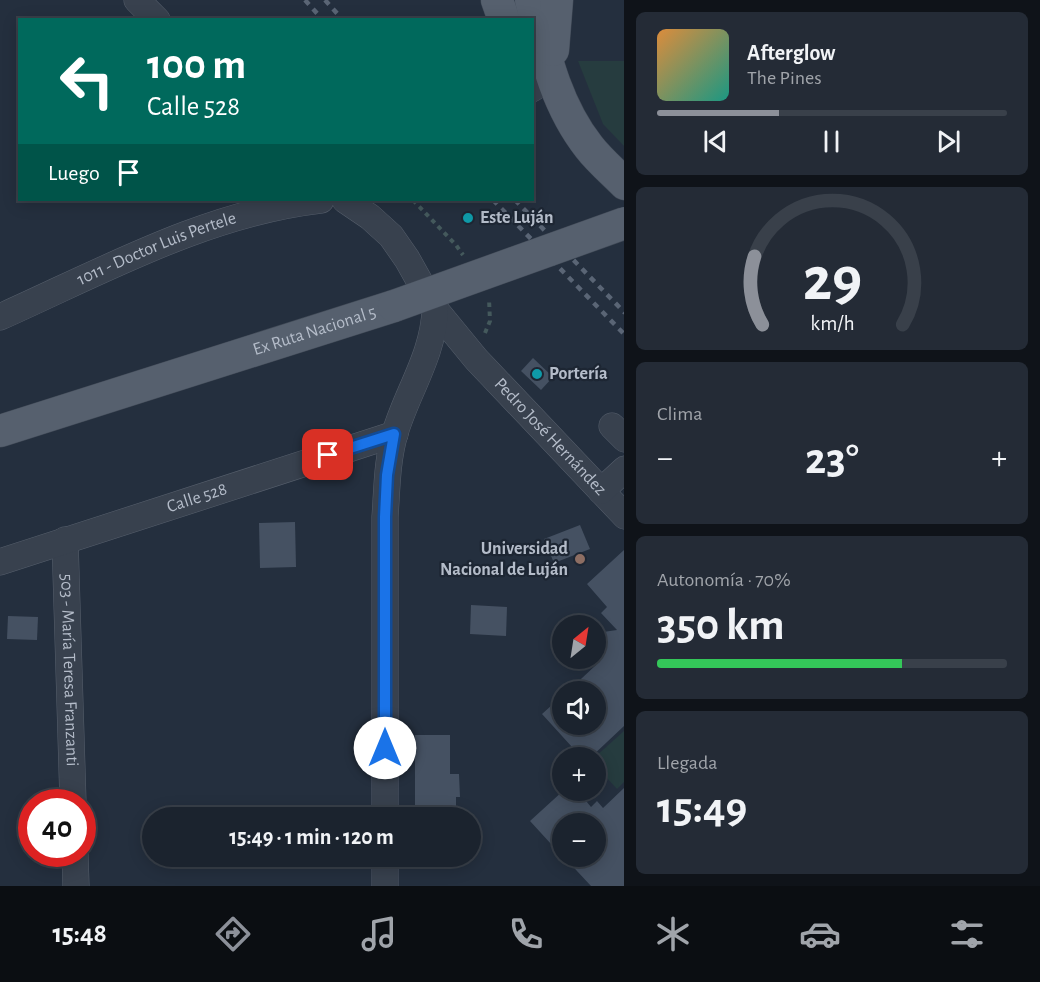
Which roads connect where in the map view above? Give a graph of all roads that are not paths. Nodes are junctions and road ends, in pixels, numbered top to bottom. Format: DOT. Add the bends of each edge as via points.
graph roads {
  1 [pos="136,0"];
  2 [pos="497,0"];
  3 [pos="531,0"];
  4 [pos="556,0"];
  5 [pos="156,18"];
  6 [pos="503,18"];
  7 [pos="533,18"];
  8 [pos="534,32"];
  9 [pos="538,74"];
  10 [pos="624,184"];
  11 [pos="314,201"];
  12 [pos="346,201"];
  13 [pos="624,223"];
  14 [pos="435,309"];
  15 [pos="0,317"];
  16 [pos="0,430"];
  17 [pos="394,434"];
  18 [pos="624,469"];
  19 [pos="601,491"];
  20 [pos="624,516"];
  21 [pos="65,540"];
  22 [pos="0,562"];
  23 [pos="73,789"];
  24 [pos="385,807"];
  25 [pos="75,867"];
  26 [pos="385,867"];
  27 [pos="76,886"];
  28 [pos="385,886"];
  1 -- 5 [label="street"];
  2 -- 6 [label="main road"];
  3 -- 7 [label="main road"];
  4 -- 9 [label="main road"];
  8 -- 9 [label="main road"];
  9 -- 10 [label="main road" via="589,147"];
  11 -- 15 [label="street, 1011 - Doctor Luis Pertele" via="237,217 166,242"];
  12 -- 14 [label="street, Pedro José Hernández" via="391,236"];
  13 -- 16 [label="main road, Ex Ruta Nacional 5, bridge" via="394,306"];
  14 -- 17 [label="street" via="430,343"];
  14 -- 19 [label="street, Pedro José Hernández" via="476,359"];
  17 -- 21 [label="street, Calle 528"];
  17 -- 24 [label="street" via="385,517"];
  18 -- 19 [label="street"];
  19 -- 20 [label="street, Pedro José Hernández"];
  21 -- 22 [label="street, Calle 528"];
  21 -- 23 [label="street, 503 - María Teresa Franzanti"];
  25 -- 27 [label="street"];
  26 -- 28 [label="street"];
}
